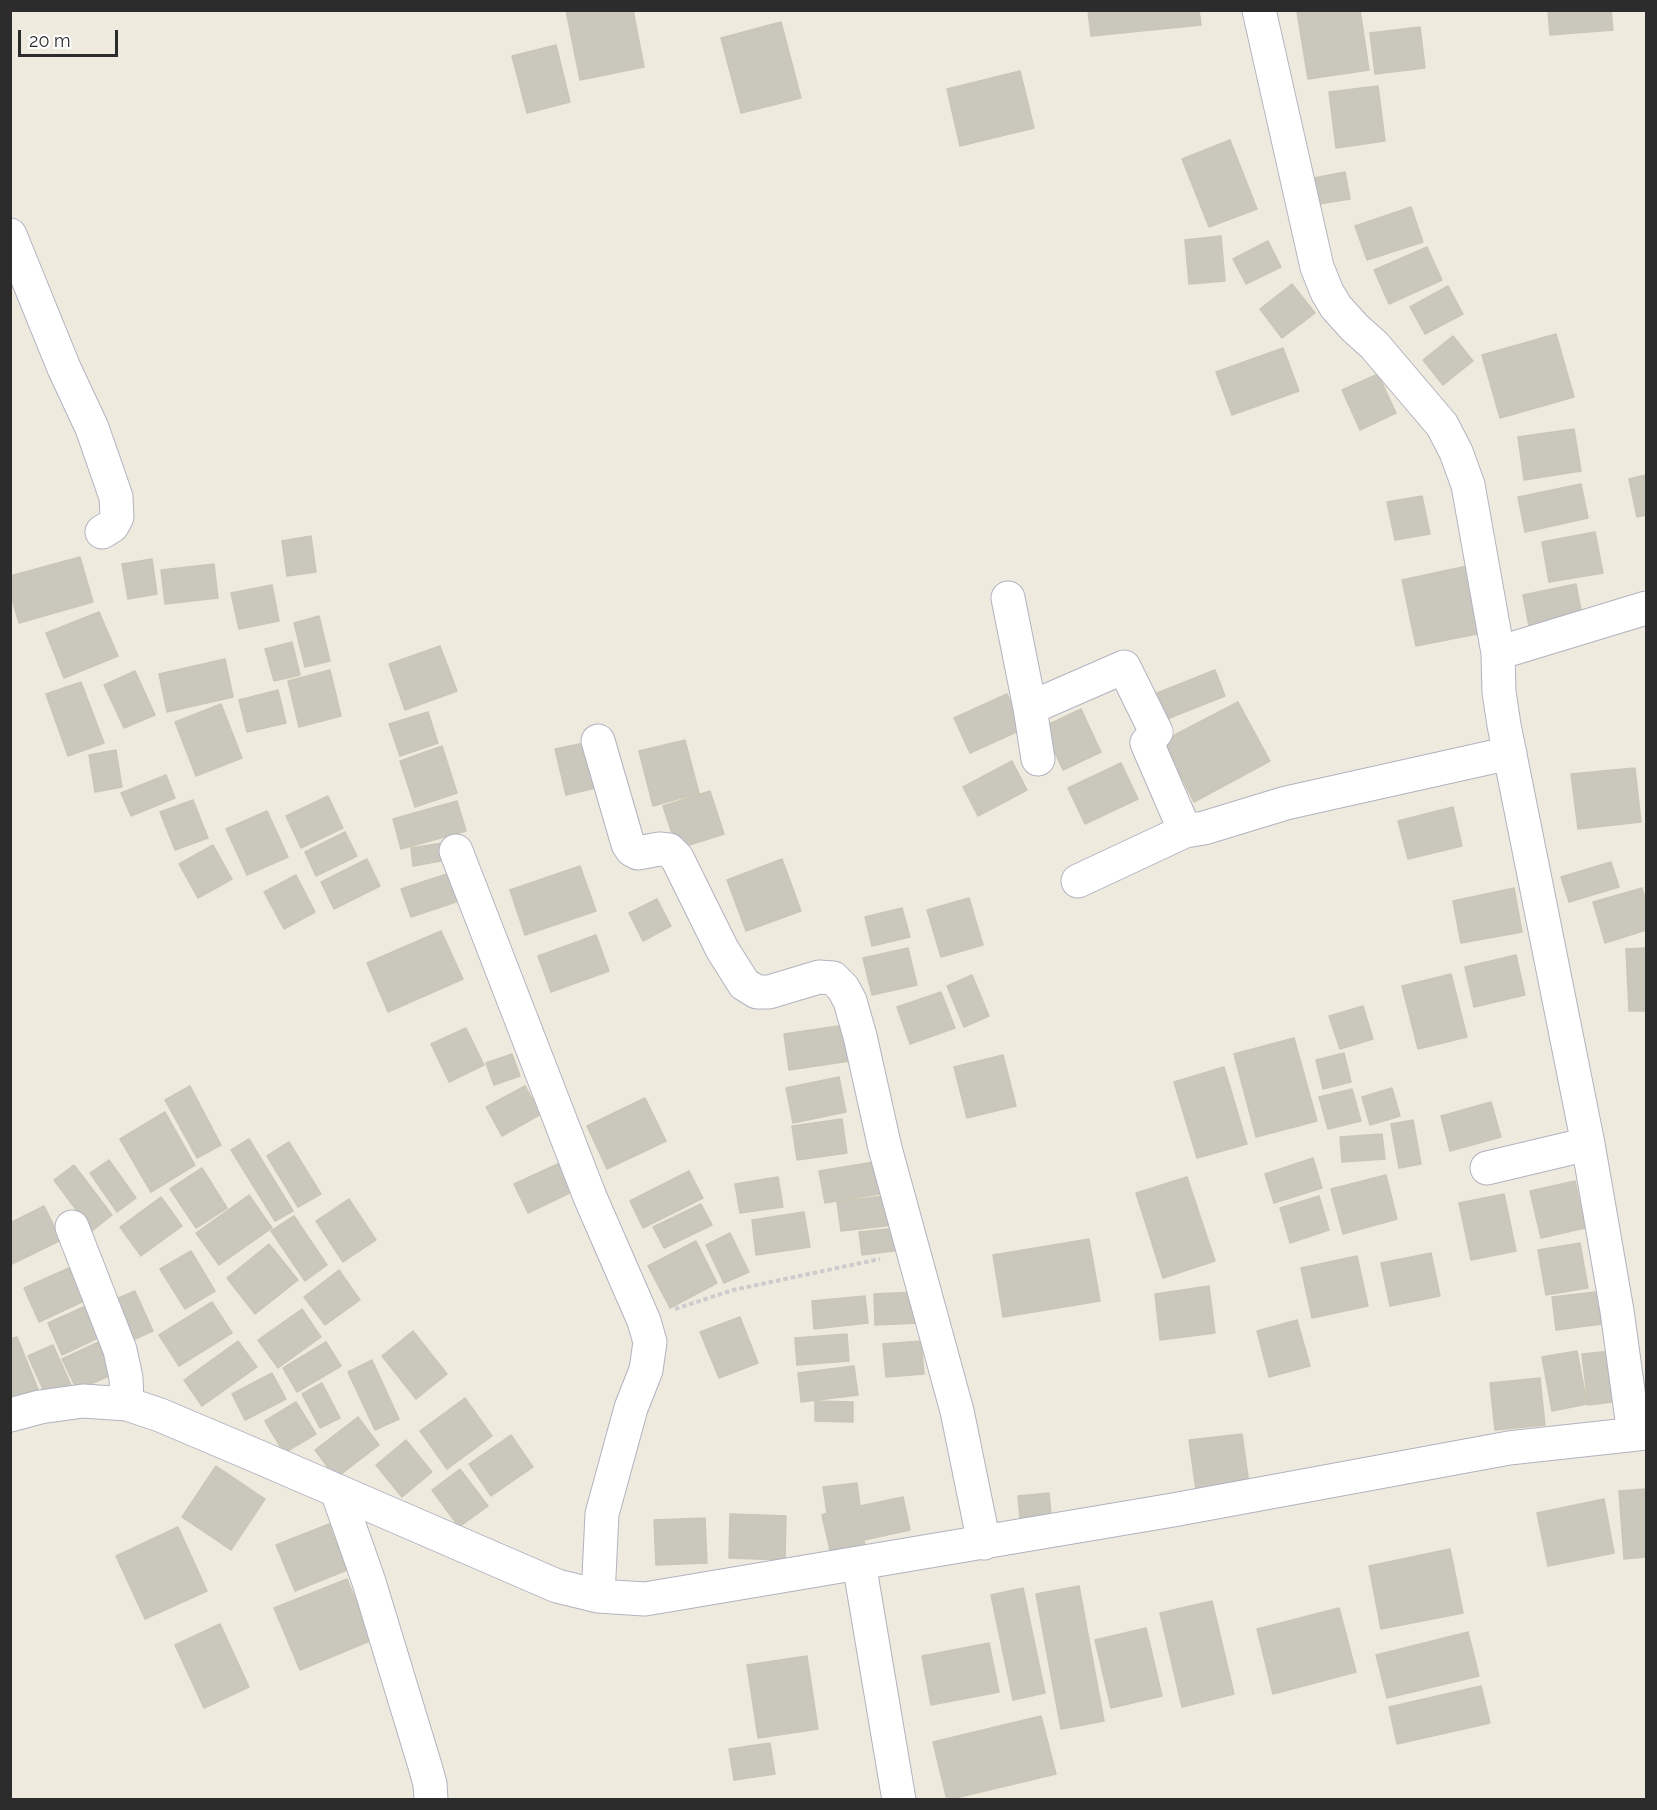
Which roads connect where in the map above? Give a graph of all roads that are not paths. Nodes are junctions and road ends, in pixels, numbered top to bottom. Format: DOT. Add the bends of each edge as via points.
graph roads {
  1 [pos="1258,10"];
  2 [pos="10,235"];
  3 [pos="102,532"];
  4 [pos="1008,598"];
  5 [pos="1647,608"];
  6 [pos="1498,653"];
  7 [pos="1030,708"];
  8 [pos="598,741"];
  9 [pos="1510,753"];
  10 [pos="1038,759"];
  11 [pos="1185,831"];
  12 [pos="456,851"];
  13 [pos="1078,881"];
  14 [pos="1588,1144"];
  15 [pos="1487,1168"];
  16 [pos="72,1227"];
  17 [pos="127,1404"];
  18 [pos="10,1415"];
  19 [pos="1640,1433"];
  20 [pos="337,1491"];
  21 [pos="984,1543"];
  22 [pos="858,1563"];
  23 [pos="598,1596"];
  24 [pos="431,1800"];
  25 [pos="899,1800"];
  1 -- 6 [label="street" via="1317,267 1336,307 1442,425 1456,452 1468,484"];
  2 -- 3 [label="street" via="92,428 116,497 117,518"];
  4 -- 7 [label="street"];
  5 -- 6 [label="street"];
  6 -- 9 [label="street" via="1499,692"];
  7 -- 10 [label="street"];
  7 -- 11 [label="street" via="1124,667 1156,732 1147,743"];
  8 -- 21 [label="street" via="628,844 638,853 669,850 677,858 744,984 757,992 769,992 819,977 833,978 850,1001 885,1148 957,1411"];
  9 -- 11 [label="street" via="1286,803"];
  9 -- 14 [label="street"];
  11 -- 13 [label="street"];
  12 -- 23 [label="street" via="650,1342 646,1370 631,1408 602,1514"];
  14 -- 15 [label="street"];
  14 -- 19 [label="street"];
  16 -- 17 [label="street" via="120,1350"];
  17 -- 18 [label="street" via="83,1401"];
  17 -- 20 [label="street"];
  19 -- 21 [label="street" via="1509,1448"];
  20 -- 23 [label="street" via="557,1586"];
  20 -- 24 [label="street" via="425,1766"];
  21 -- 22 [label="street"];
  22 -- 23 [label="street" via="645,1599"];
  22 -- 25 [label="street"];
}
